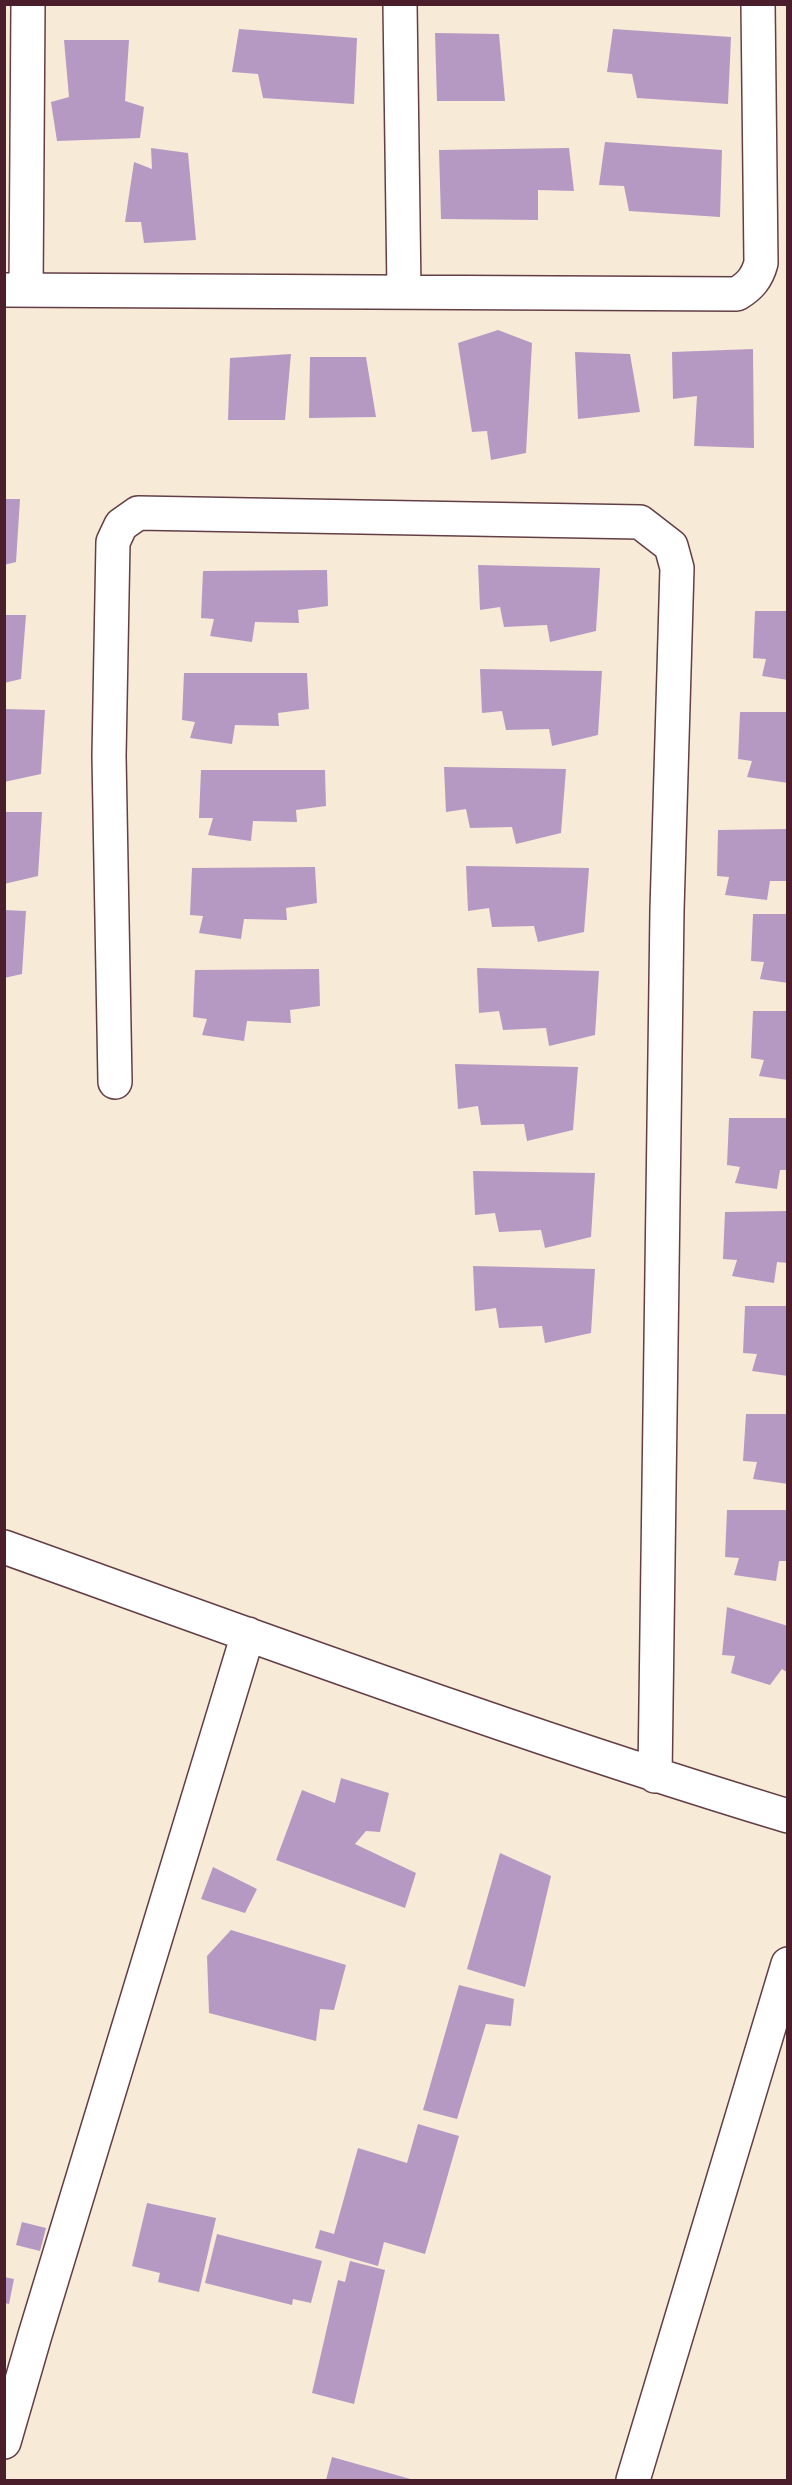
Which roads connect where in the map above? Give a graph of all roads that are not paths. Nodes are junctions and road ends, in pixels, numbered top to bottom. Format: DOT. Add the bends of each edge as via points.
graph roads {
  1 [pos="28,4"];
  2 [pos="400,4"];
  3 [pos="758,4"];
  4 [pos="15,290"];
  5 [pos="404,291"];
  6 [pos="115,1082"];
  7 [pos="4,1547"];
  8 [pos="248,1634"];
  9 [pos="655,1776"];
  10 [pos="788,1815"];
  11 [pos="788,1964"];
  12 [pos="4,2442"];
  13 [pos="633,2481"];
  1 -- 4 [label="street"];
  2 -- 5 [label="street"];
  3 -- 5 [label="street" via="760,263 749,286 737,294"];
  4 -- 5 [label="street"];
  6 -- 9 [label="street" via="109,756 113,542 122,525 138,513 640,522 670,546 677,568 667,910"];
  7 -- 8 [label="street"];
  8 -- 9 [label="street"];
  8 -- 12 [label="street"];
  9 -- 10 [label="street"];
  11 -- 13 [label="street"];
}
